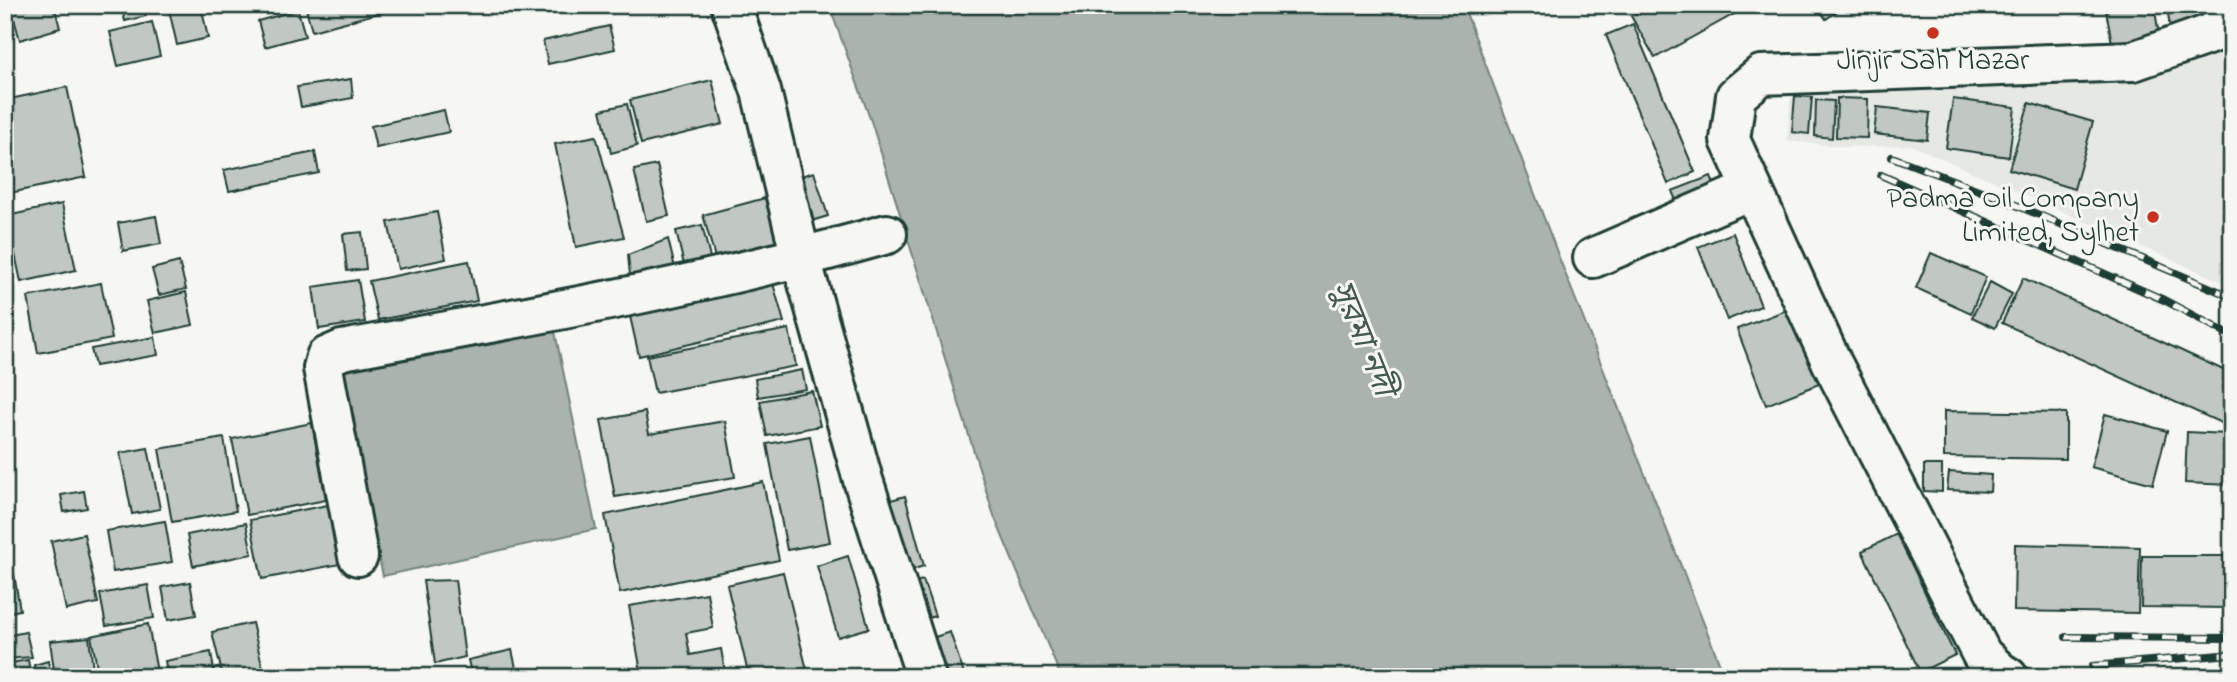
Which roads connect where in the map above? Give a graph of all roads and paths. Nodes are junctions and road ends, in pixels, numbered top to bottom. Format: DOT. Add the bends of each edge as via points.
graph roads {
  1 [pos="732,5"];
  2 [pos="2232,14"];
  3 [pos="1752,189"];
  4 [pos="887,234"];
  5 [pos="801,258"];
  6 [pos="1593,258"];
  7 [pos="358,556"];
  8 [pos="926,677"];
  9 [pos="2008,677"];
  1 -- 5 [label="street" via="761,91"];
  2 -- 3 [label="street" via="2213,33 2133,61 1761,75 1736,96 1730,140"];
  3 -- 6 [label="street"];
  3 -- 9 [label="street" via="1832,363 1982,655"];
  4 -- 5 [label="street"];
  5 -- 7 [label="street" via="550,313 342,349 326,357 323,368"];
  5 -- 8 [label="street" via="863,480"];
}
